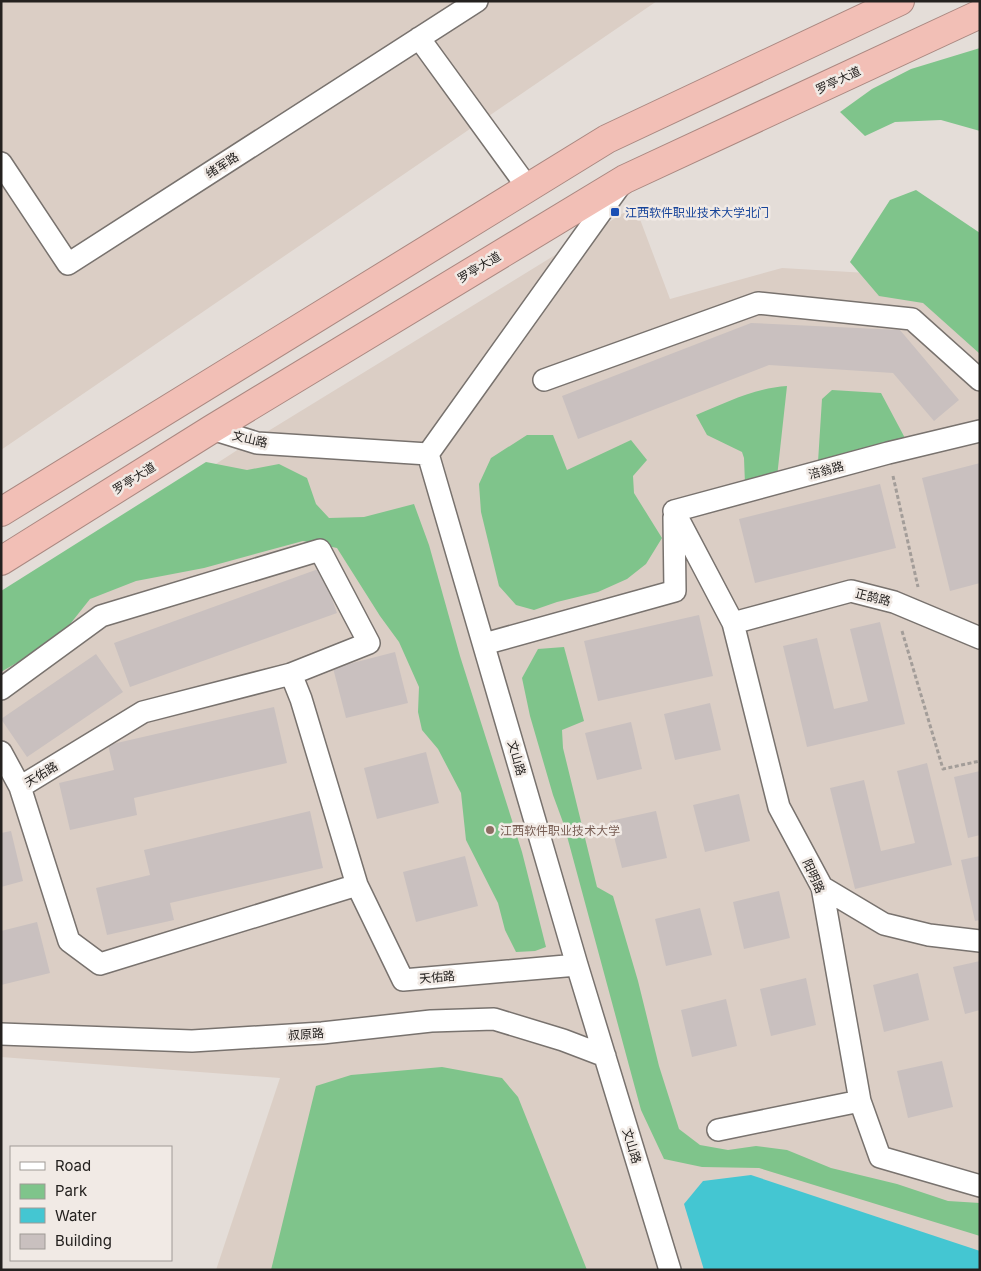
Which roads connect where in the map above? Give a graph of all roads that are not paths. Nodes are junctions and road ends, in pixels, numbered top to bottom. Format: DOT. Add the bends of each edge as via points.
graph roads {
  1 [pos="477,1"];
  2 [pos="900,1"];
  3 [pos="980,14"];
  4 [pos="420,38"];
  5 [pos="1,163"];
  6 [pos="625,179"];
  7 [pos="528,188"];
  8 [pos="544,380"];
  9 [pos="980,380"];
  10 [pos="212,429"];
  11 [pos="980,430"];
  12 [pos="428,454"];
  13 [pos="674,511"];
  14 [pos="1,512"];
  15 [pos="1,561"];
  16 [pos="733,623"];
  17 [pos="980,638"];
  18 [pos="484,644"];
  19 [pos="291,674"];
  20 [pos="1,689"];
  21 [pos="1,752"];
  22 [pos="20,786"];
  23 [pos="357,885"];
  24 [pos="822,887"];
  25 [pos="980,941"];
  26 [pos="577,965"];
  27 [pos="1,1034"];
  28 [pos="605,1056"];
  29 [pos="860,1101"];
  30 [pos="718,1130"];
  31 [pos="980,1186"];
  32 [pos="670,1270"];
  1 -- 4 [label="street, 绪军路"];
  2 -- 7 [label="highway" via="608,139"];
  3 -- 6 [label="highway, 罗亭大道"];
  4 -- 5 [label="street, 绪军路" via="68,264"];
  4 -- 7 [label="street"];
  6 -- 10 [label="highway, 罗亭大道"];
  6 -- 12 [label="street"];
  7 -- 14 [label="highway"];
  8 -- 9 [label="street" via="758,303 912,319"];
  10 -- 12 [label="street, 文山路" via="257,443"];
  10 -- 15 [label="highway, 罗亭大道"];
  11 -- 13 [label="street, 涪翁路"];
  12 -- 18 [label="street, 文山路"];
  13 -- 16 [label="street, 阳明路"];
  13 -- 18 [label="street" via="675,591"];
  16 -- 17 [label="street, 正鹄路" via="851,591 894,602"];
  16 -- 24 [label="street, 阳明路" via="779,807"];
  18 -- 26 [label="street, 文山路"];
  19 -- 20 [label="street" via="369,643 320,550 101,616"];
  19 -- 22 [label="street, 天佑路" via="143,712"];
  19 -- 23 [label="street, 天佑路"];
  21 -- 22 [label="street"];
  22 -- 23 [label="street, 天佑路" via="68,941 100,964"];
  23 -- 26 [label="street, 天佑路" via="403,980"];
  24 -- 25 [label="street" via="884,924 929,935"];
  24 -- 29 [label="street, 阳明路"];
  26 -- 28 [label="street, 文山路"];
  27 -- 28 [label="street, 叔原路" via="192,1040 322,1033 431,1021 494,1020"];
  28 -- 32 [label="street, 文山路"];
  29 -- 30 [label="street"];
  29 -- 31 [label="street, 阳明路" via="880,1157"];
}
